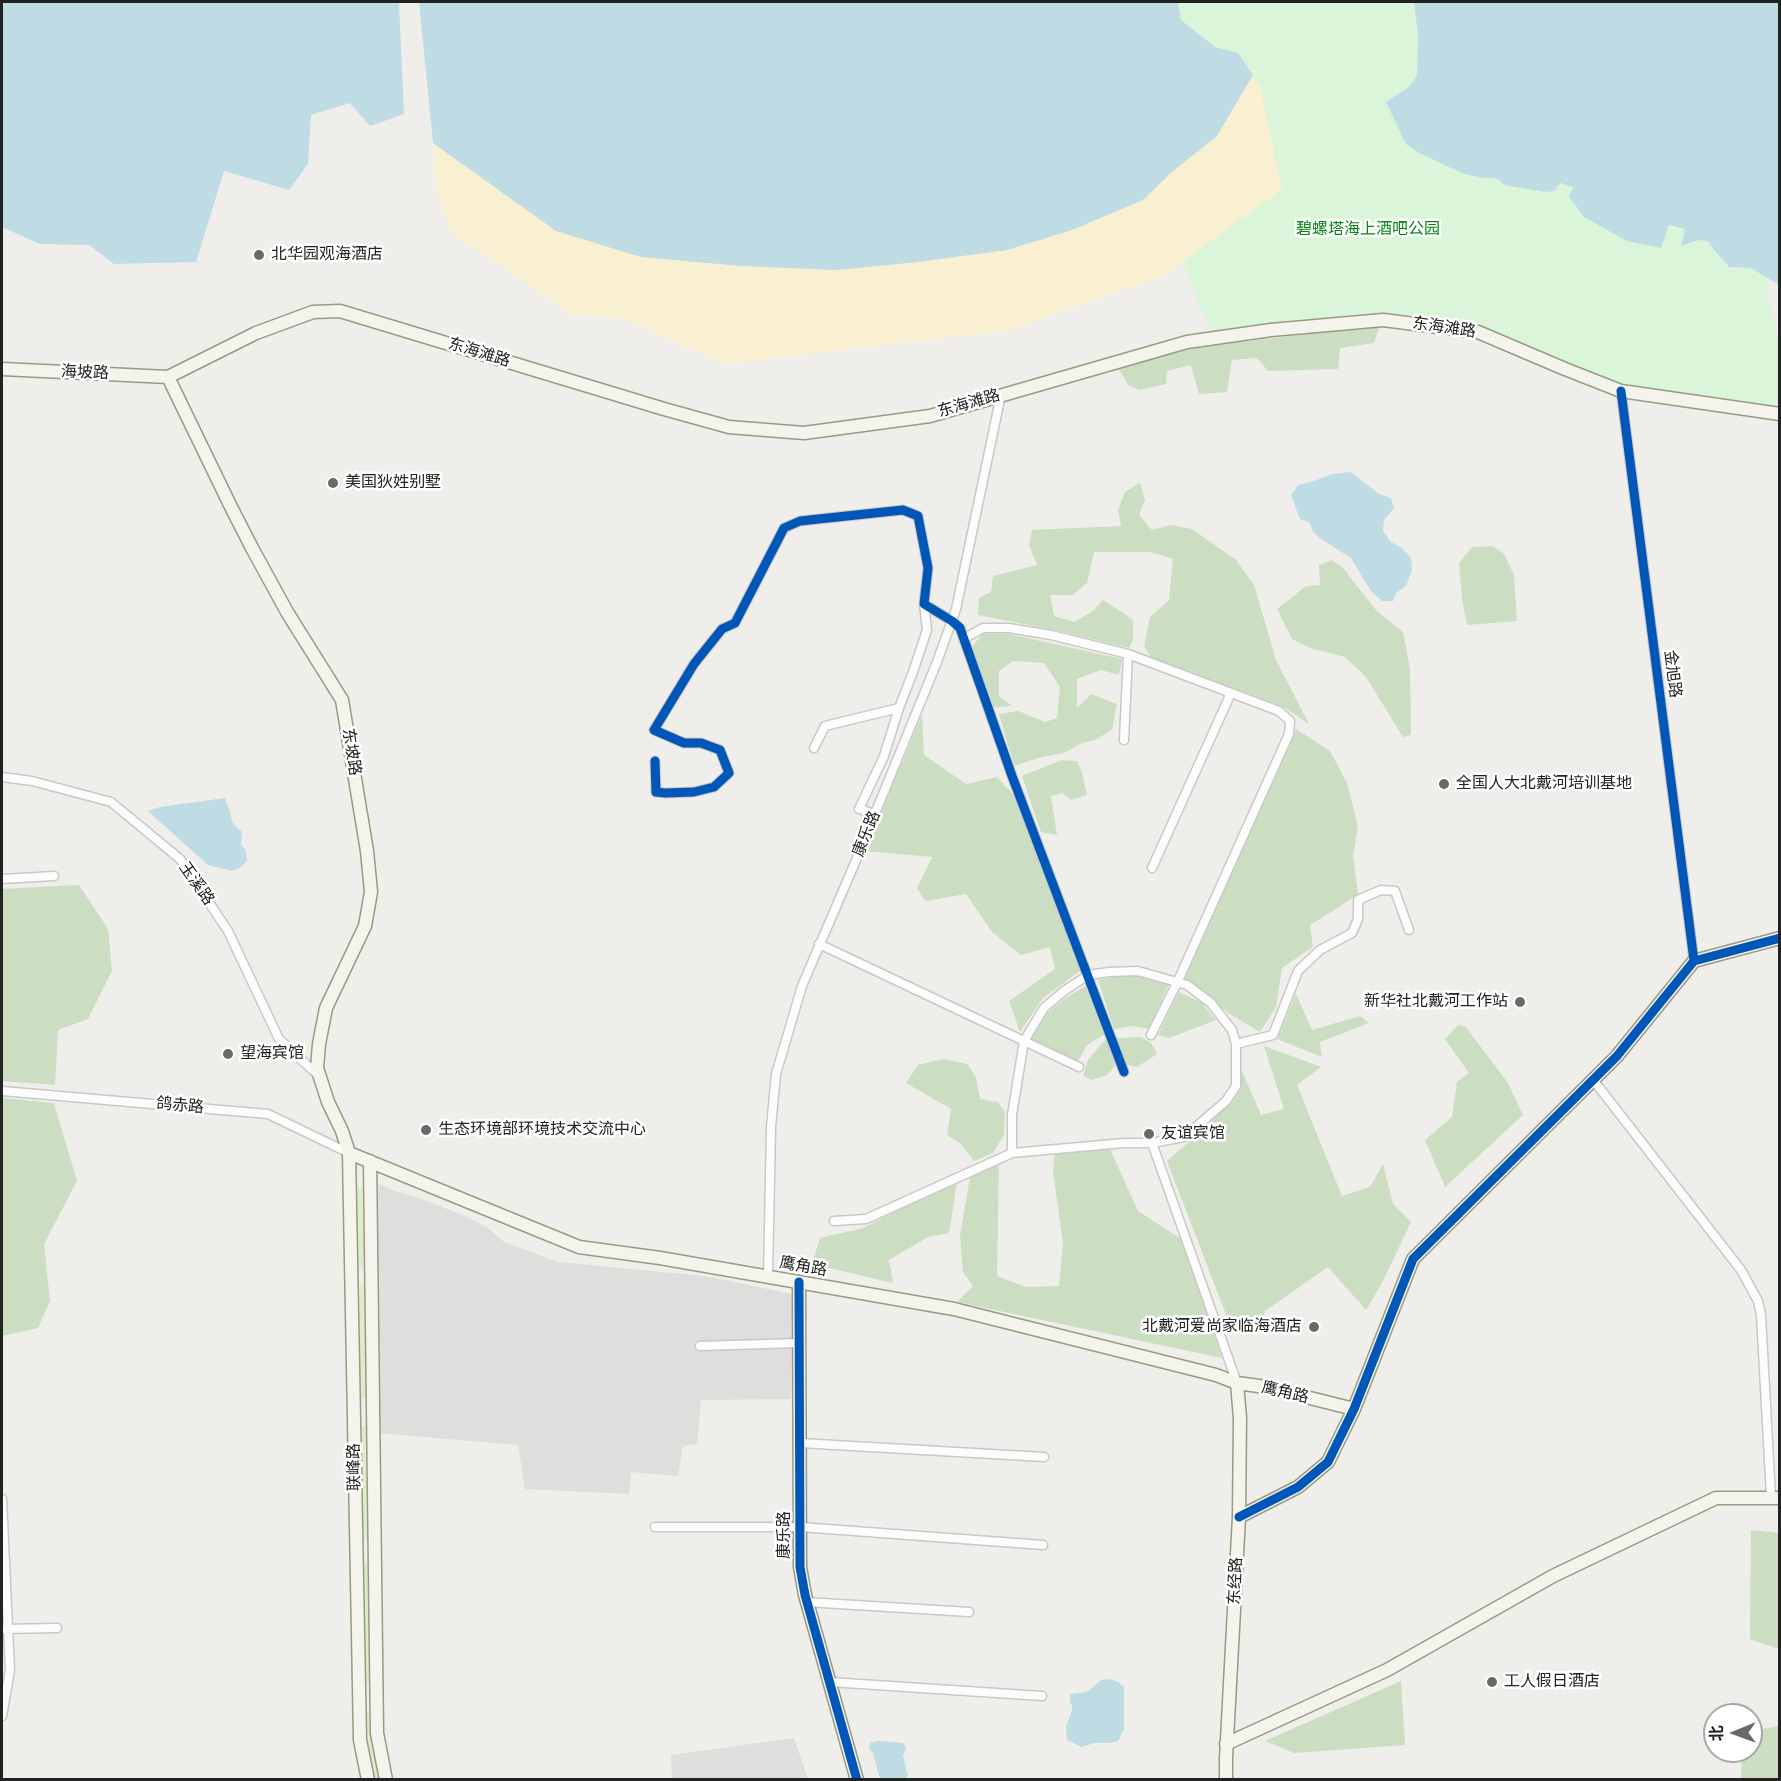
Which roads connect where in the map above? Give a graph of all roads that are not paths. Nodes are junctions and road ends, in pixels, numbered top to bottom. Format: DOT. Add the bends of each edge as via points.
graph roads {
  1 [pos="2,369"];
  2 [pos="168,377"];
  3 [pos="1621,391"];
  4 [pos="1001,395"];
  5 [pos="1779,414"];
  6 [pos="924,604"];
  7 [pos="952,621"];
  8 [pos="963,639"];
  9 [pos="1128,654"];
  10 [pos="1231,693"];
  11 [pos="899,708"];
  12 [pos="1124,741"];
  13 [pos="814,748"];
  14 [pos="655,761"];
  15 [pos="2,777"];
  16 [pos="875,814"];
  17 [pos="1152,868"];
  18 [pos="54,876"];
  19 [pos="2,879"];
  20 [pos="1409,930"];
  21 [pos="1779,938"];
  22 [pos="819,944"];
  23 [pos="1694,961"];
  24 [pos="1088,975"];
  25 [pos="1177,983"];
  26 [pos="1151,1035"];
  27 [pos="1024,1041"];
  28 [pos="1236,1044"];
  29 [pos="1079,1067"];
  30 [pos="1124,1072"];
  31 [pos="320,1076"];
  32 [pos="1594,1081"];
  33 [pos="2,1091"];
  34 [pos="1152,1143"];
  35 [pos="350,1153"];
  36 [pos="1011,1153"];
  37 [pos="370,1161"];
  38 [pos="834,1221"];
  39 [pos="768,1277"];
  40 [pos="799,1282"];
  41 [pos="799,1343"];
  42 [pos="700,1346"];
  43 [pos="1237,1383"];
  44 [pos="1354,1409"];
  45 [pos="800,1443"];
  46 [pos="1044,1457"];
  47 [pos="1775,1497"];
  48 [pos="2,1499"];
  49 [pos="1239,1517"];
  50 [pos="2,1520"];
  51 [pos="656,1527"];
  52 [pos="800,1527"];
  53 [pos="1043,1545"];
  54 [pos="806,1602"];
  55 [pos="969,1612"];
  56 [pos="57,1628"];
  57 [pos="5,1629"];
  58 [pos="830,1682"];
  59 [pos="1042,1696"];
  60 [pos="2,1716"];
  61 [pos="1226,1744"];
  62 [pos="368,1779"];
  63 [pos="386,1779"];
  64 [pos="857,1779"];
  65 [pos="1226,1779"];
  1 -- 2 [label="main road, 海坡路"];
  2 -- 4 [label="main road, 东海滩路" via="256,333 313,312 340,311 729,427 804,433 930,416"];
  2 -- 31 [label="main road, 东坡路" via="257,557 342,700 370,892 366,926 326,1008 318,1044"];
  3 -- 4 [label="main road, 东海滩路" via="1478,332 1383,320 1187,342"];
  3 -- 5 [label="main road, 东海滩路"];
  3 -- 23 [label="street, 金旭路"];
  4 -- 7 [label="street, 康乐路"];
  6 -- 7 [label="street"];
  6 -- 11 [label="street" via="927,630"];
  6 -- 14 [label="street" via="928,568 918,516 903,510 800,521 784,528 735,623 722,629 694,664 654,730 720,750 729,773 714,787 694,792 656,792"];
  7 -- 8 [label="street" via="960,628"];
  7 -- 16 [label="street, 康乐路"];
  8 -- 9 [label="street" via="983,628 1009,628"];
  8 -- 24 [label="street"];
  9 -- 10 [label="street"];
  9 -- 12 [label="street"];
  10 -- 17 [label="street"];
  10 -- 25 [label="street" via="1279,711 1290,721 1289,734"];
  11 -- 13 [label="street" via="825,726"];
  11 -- 16 [label="street" via="884,756 859,809"];
  15 -- 31 [label="street, 玉溪路" via="111,802 180,859 228,931 279,1039"];
  16 -- 22 [label="street, 康乐路"];
  18 -- 19 [label="street"];
  20 -- 28 [label="street" via="1395,891 1381,890 1358,900 1358,919 1352,933 1320,950 1298,970 1273,1035"];
  21 -- 23 [label="main road"];
  22 -- 27 [label="street"];
  22 -- 39 [label="street, 康乐路" via="776,1074"];
  23 -- 32 [label="main road"];
  24 -- 25 [label="street" via="1138,971"];
  24 -- 27 [label="street" via="1044,1008"];
  24 -- 30 [label="street"];
  25 -- 26 [label="street"];
  25 -- 28 [label="street" via="1187,985 1211,1003 1232,1030"];
  27 -- 29 [label="street"];
  27 -- 36 [label="street" via="1012,1115"];
  28 -- 34 [label="street" via="1236,1086 1226,1101 1184,1137"];
  31 -- 35 [label="main road, 东坡路"];
  32 -- 44 [label="main road" via="1413,1259"];
  32 -- 47 [label="street" via="1741,1270 1758,1301"];
  33 -- 35 [label="street, 鸽赤路" via="268,1114"];
  34 -- 36 [label="street"];
  34 -- 43 [label="street"];
  35 -- 37 [label="main road, 鹰角路"];
  35 -- 62 [label="main road, 联峰路" via="360,1740"];
  36 -- 38 [label="street" via="866,1219"];
  37 -- 39 [label="main road, 鹰角路" via="579,1247"];
  37 -- 63 [label="main road, 联峰路" via="376,1733"];
  39 -- 40 [label="main road, 鹰角路"];
  40 -- 41 [label="main road, 康乐路"];
  40 -- 43 [label="main road, 鹰角路" via="954,1308"];
  41 -- 42 [label="street"];
  41 -- 45 [label="main road, 康乐路"];
  43 -- 44 [label="main road, 鹰角路"];
  43 -- 49 [label="main road, 东经路"];
  44 -- 49 [label="main road" via="1328,1462 1298,1487"];
  45 -- 46 [label="street"];
  45 -- 52 [label="main road, 康乐路"];
  47 -- 61 [label="main road" via="1716,1498 1553,1576 1387,1670"];
  48 -- 50 [label="street"];
  49 -- 61 [label="main road, 东经路"];
  50 -- 57 [label="street"];
  51 -- 52 [label="street"];
  52 -- 53 [label="street"];
  52 -- 54 [label="main road, 康乐路" via="800,1567"];
  54 -- 55 [label="street"];
  54 -- 58 [label="main road, 康乐路"];
  56 -- 57 [label="street"];
  57 -- 60 [label="street" via="10,1670"];
  58 -- 59 [label="street"];
  58 -- 64 [label="main road, 康乐路"];
  61 -- 65 [label="main road, 东经路"];
}
